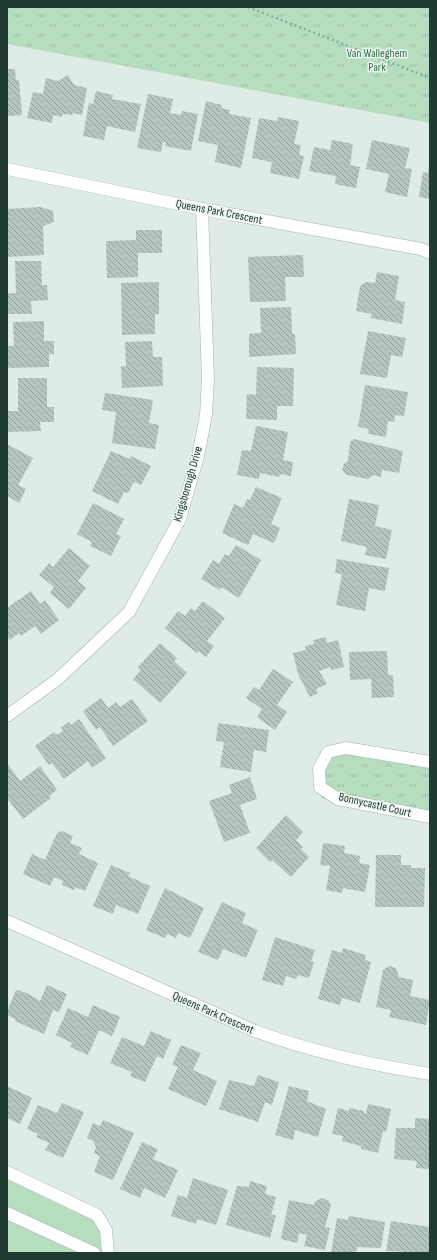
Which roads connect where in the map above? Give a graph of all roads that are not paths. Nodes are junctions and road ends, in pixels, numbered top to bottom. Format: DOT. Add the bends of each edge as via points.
graph roads {
  1 [pos="7,169"];
  2 [pos="202,209"];
  3 [pos="430,253"];
  4 [pos="7,716"];
  5 [pos="430,762"];
  6 [pos="430,817"];
  7 [pos="7,921"];
  8 [pos="430,1074"];
  9 [pos="7,1172"];
  10 [pos="7,1213"];
  11 [pos="94,1253"];
  12 [pos="108,1253"];
  1 -- 2 [label="street, Queens Park Crescent"];
  2 -- 3 [label="street, Queens Park Crescent" via="421,249"];
  2 -- 4 [label="street, Kingsborough Drive" via="208,378 206,415 198,456 180,519 129,612 58,679"];
  5 -- 6 [label="street, Bonnycastle Court" via="346,748 328,752 319,769 320,787 338,799"];
  7 -- 8 [label="street, Queens Park Crescent" via="268,1036 357,1061"];
  9 -- 12 [label="street" via="97,1215 106,1230"];
  10 -- 11 [label="street"];
}
